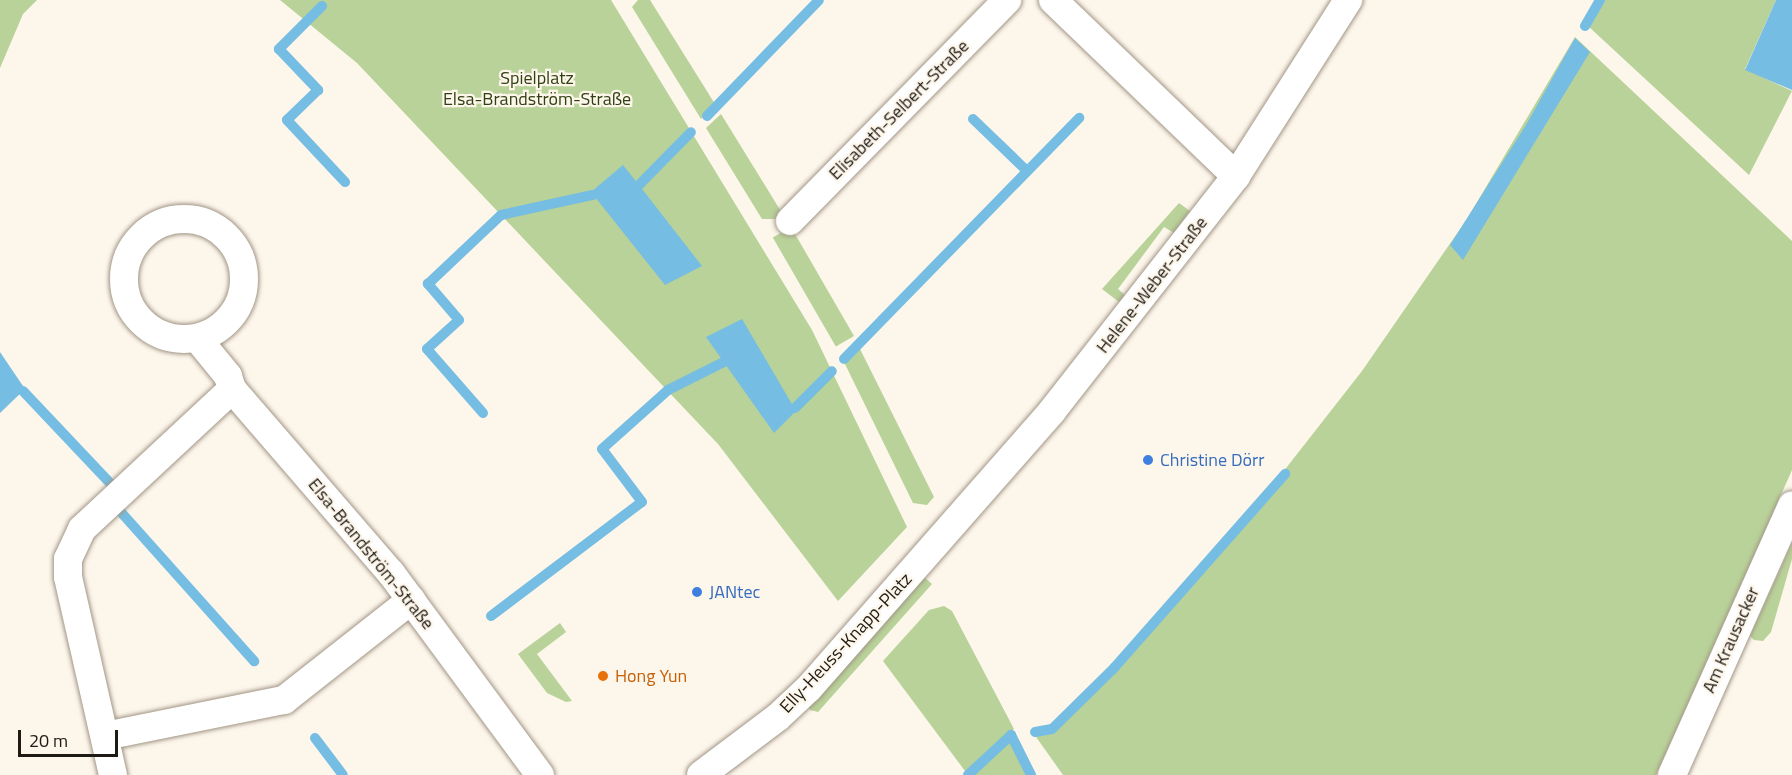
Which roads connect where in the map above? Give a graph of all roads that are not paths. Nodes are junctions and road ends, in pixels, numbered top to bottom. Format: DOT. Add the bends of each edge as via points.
graph roads {
  1 [pos="1007,0"];
  2 [pos="1053,0"];
  3 [pos="1348,0"];
  4 [pos="1236,176"];
  5 [pos="790,220"];
  6 [pos="197,338"];
  7 [pos="232,389"];
  8 [pos="1792,505"];
  9 [pos="930,550"];
  10 [pos="411,600"];
  11 [pos="105,736"];
  12 [pos="113,775"];
  13 [pos="540,775"];
  14 [pos="701,775"];
  15 [pos="1672,775"];
  1 -- 5 [label="street, Elisabeth-Selbert-Straße"];
  2 -- 4 [label="street"];
  3 -- 4 [label="street, Helene-Weber-Straße"];
  4 -- 9 [label="street, Helene-Weber-Straße" via="1052,411"];
  6 -- 6 [label="street" via="231,318 241,300 242,261 218,229 200,221 180,219 160,224 135,246 126,264 124,285 129,304 141,322 157,333 177,339"];
  6 -- 7 [label="street, Elsa-Brandström-Straße" via="228,376"];
  7 -- 10 [label="street, Elsa-Brandström-Straße"];
  7 -- 11 [label="street" via="82,529 72,545 68,577"];
  8 -- 15 [label="street, Am Krausacker"];
  9 -- 14 [label="street, Elly-Heuss-Knapp-Platz" via="809,688 778,717"];
  10 -- 11 [label="street" via="284,700"];
  10 -- 13 [label="street, Elsa-Brandström-Straße"];
  11 -- 12 [label="street"];
}
